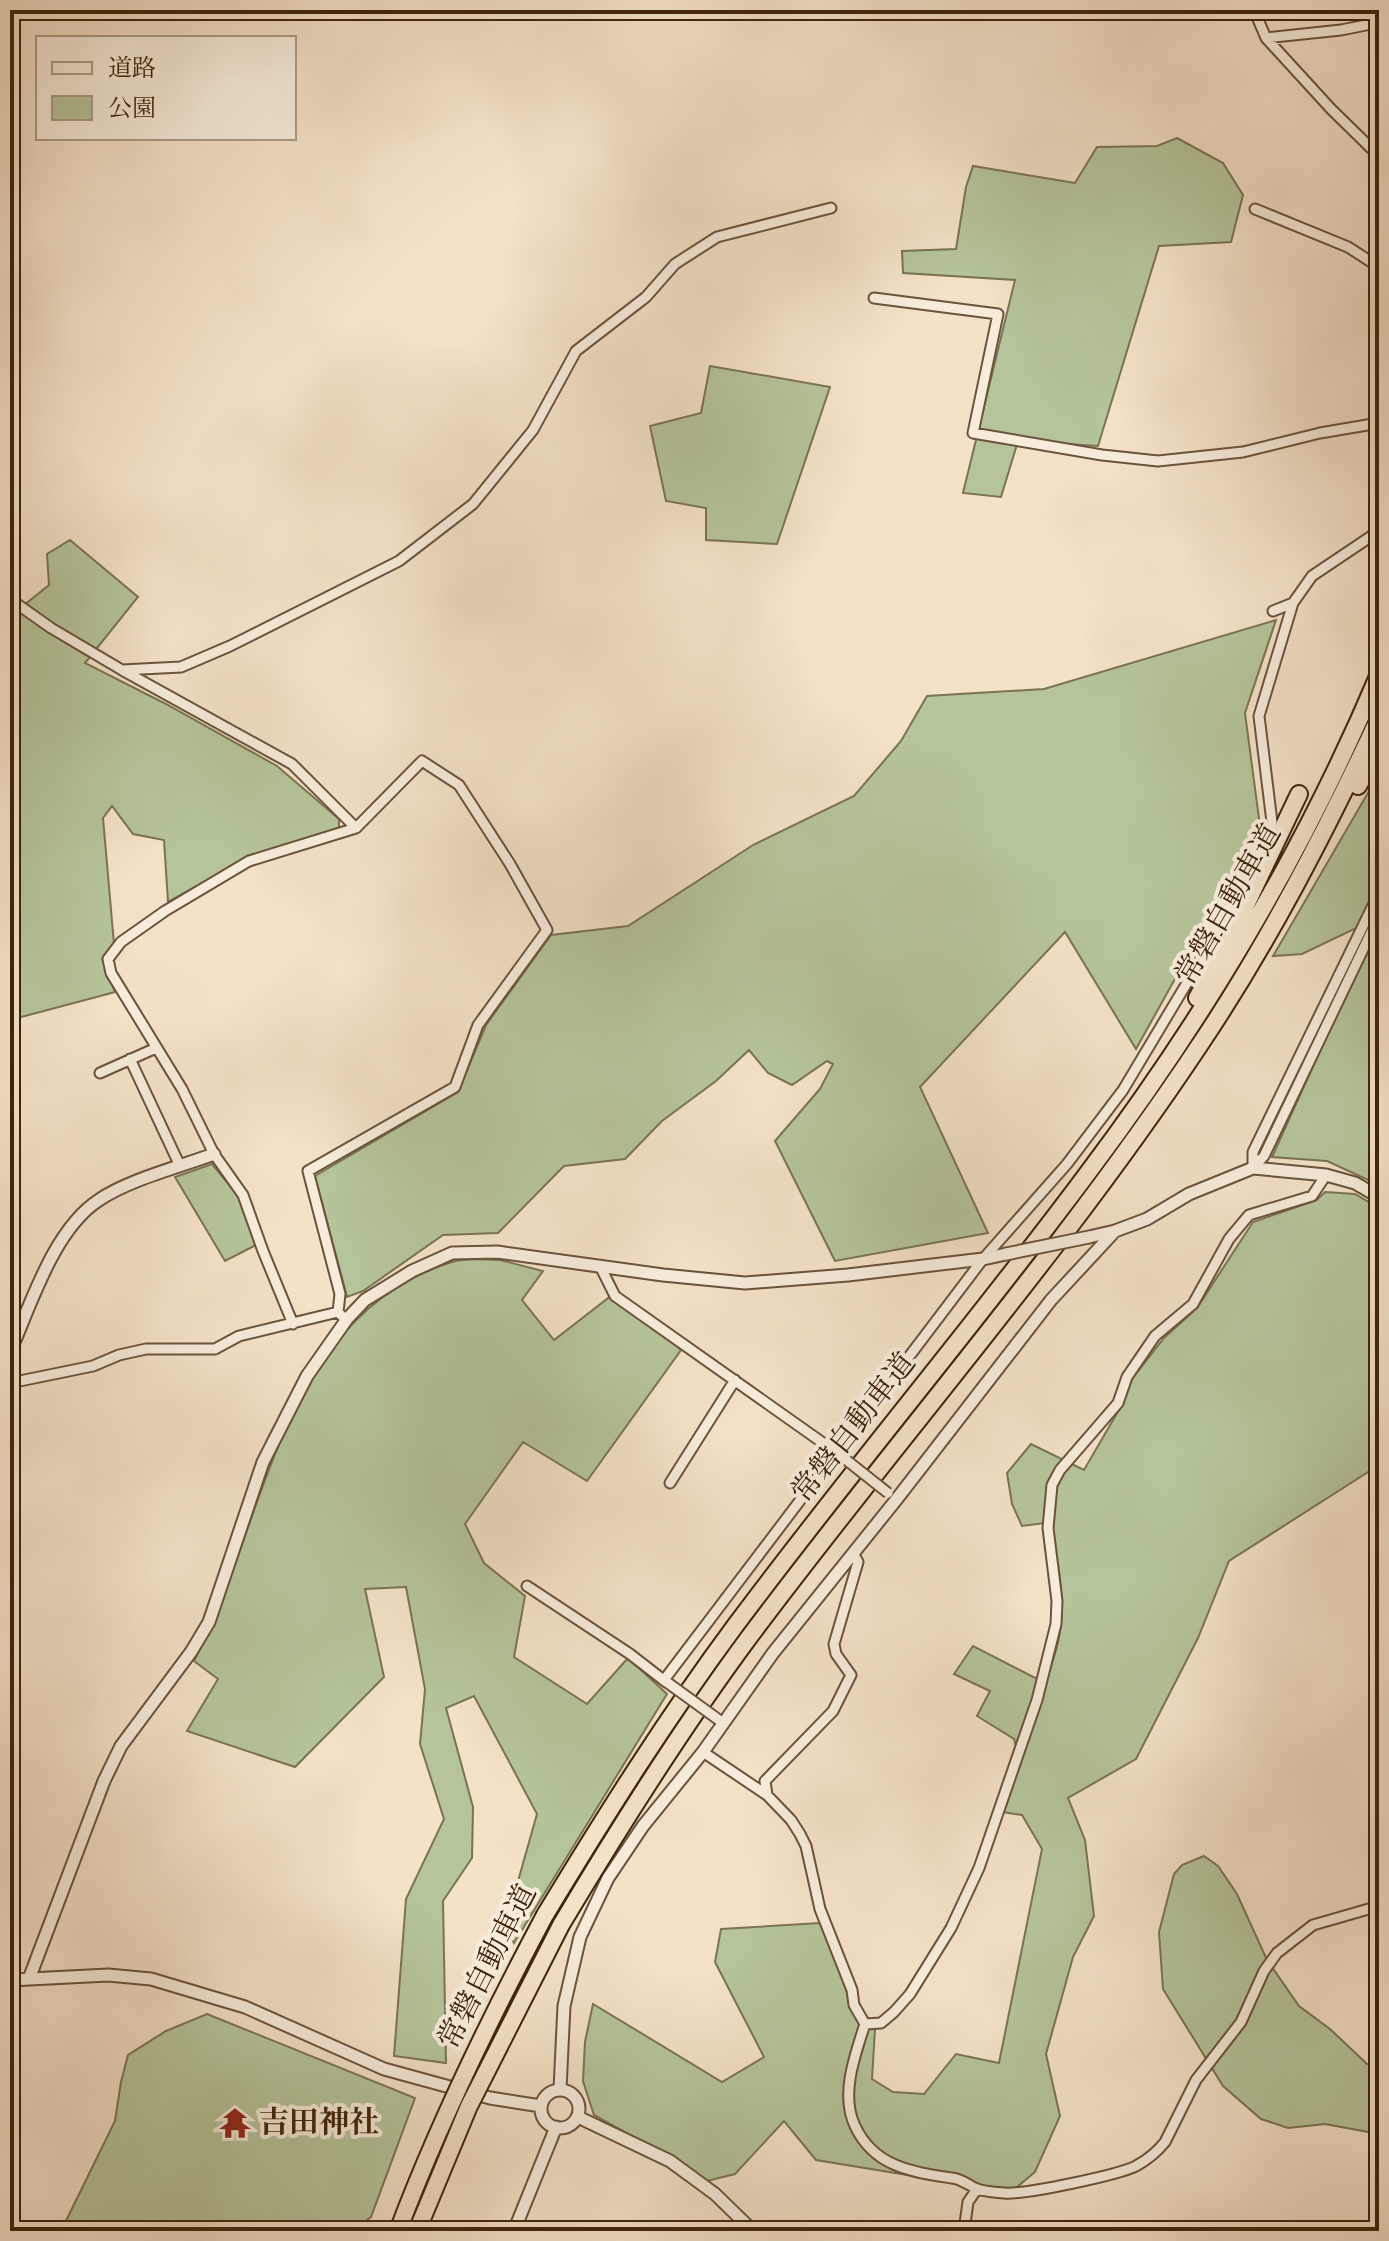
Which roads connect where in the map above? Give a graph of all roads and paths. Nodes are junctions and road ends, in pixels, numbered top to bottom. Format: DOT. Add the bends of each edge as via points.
graph roads {
  1 [pos="1254,10"];
  2 [pos="1379,14"];
  3 [pos="1266,38"];
  4 [pos="1379,156"];
  5 [pos="831,208"];
  6 [pos="1255,209"];
  7 [pos="1379,267"];
  8 [pos="874,298"];
  9 [pos="1379,423"];
  10 [pos="1379,531"];
  11 [pos="10,599"];
  12 [pos="1293,603"];
  13 [pos="1273,611"];
  14 [pos="122,670"];
  15 [pos="1379,674"];
  16 [pos="1379,718"];
  17 [pos="1379,749"];
  18 [pos="1299,794"];
  19 [pos="356,828"];
  20 [pos="1307,865"];
  21 [pos="1379,893"];
  22 [pos="1379,916"];
  23 [pos="156,1048"];
  24 [pos="130,1059"];
  25 [pos="100,1073"];
  26 [pos="1147,1091"];
  27 [pos="214,1154"];
  28 [pos="180,1166"];
  29 [pos="1253,1168"];
  30 [pos="1326,1175"];
  31 [pos="1379,1197"];
  32 [pos="1115,1231"];
  33 [pos="983,1259"];
  34 [pos="600,1266"];
  35 [pos="342,1316"];
  36 [pos="293,1324"];
  37 [pos="10,1352"];
  38 [pos="735,1380"];
  39 [pos="10,1383"];
  40 [pos="838,1454"];
  41 [pos="670,1483"];
  42 [pos="892,1497"];
  43 [pos="853,1553"];
  44 [pos="527,1586"];
  45 [pos="666,1682"];
  46 [pos="721,1722"];
  47 [pos="703,1752"];
  48 [pos="767,1795"];
  49 [pos="1379,1906"];
  50 [pos="29,1979"];
  51 [pos="10,1980"];
  52 [pos="865,2024"];
  53 [pos="560,2089"];
  54 [pos="541,2106"];
  55 [pos="578,2117"];
  56 [pos="556,2127"];
  57 [pos="977,2189"];
  58 [pos="398,2231"];
  59 [pos="417,2231"];
  60 [pos="514,2231"];
  61 [pos="753,2231"];
  62 [pos="964,2231"];
  1 -- 3 [label="street"];
  2 -- 3 [label="street" via="1376,23"];
  3 -- 4 [label="street"];
  5 -- 14 [label="street" via="717,237 675,264 646,297 576,351 533,430 473,504 399,561 181,667"];
  6 -- 7 [label="street" via="1348,247"];
  8 -- 9 [label="street" via="998,314 973,433 1158,461 1243,452"];
  10 -- 12 [label="street" via="1312,576"];
  11 -- 14 [label="street"];
  12 -- 13 [label="street"];
  12 -- 33 [label="street" via="1259,716 1273,810 1267,839 1123,1090 1067,1164"];
  14 -- 19 [label="street" via="292,764"];
  15 -- 26 [label="highway, 常磐自動車道" via="1290,859"];
  16 -- 20 [label="highway, 常磐自動車道"];
  17 -- 20 [label="highway"];
  18 -- 26 [label="highway" via="1235,928"];
  19 -- 23 [label="street" via="249,861 121,942 108,959 111,973"];
  19 -- 35 [label="street" via="422,761 459,785 547,930 478,1025 455,1087 308,1171"];
  20 -- 59 [label="highway, 常磐自動車道, bridge" via="1236,988 1103,1184 734,1659 619,1827 561,1925 469,2106"];
  21 -- 29 [label="street" via="1253,1152"];
  22 -- 29 [label="street" via="1264,1156"];
  23 -- 24 [label="street"];
  23 -- 27 [label="street"];
  24 -- 25 [label="street"];
  24 -- 28 [label="street"];
  26 -- 58 [label="highway, 常磐自動車道, bridge" via="735,1626 649,1749 545,1915 493,2014"];
  27 -- 28 [label="street"];
  27 -- 36 [label="street" via="243,1195"];
  28 -- 37 [label="street" via="100,1198 82,1212 58,1244"];
  29 -- 30 [label="street"];
  29 -- 32 [label="street"];
  30 -- 31 [label="street"];
  30 -- 52 [label="street" via="1312,1196 1249,1215 1229,1239 1193,1304 1155,1336 1109,1416 1056,1477 1048,1528 1056,1624 1037,1700 979,1868 951,1928 910,1994 881,2023"];
  32 -- 33 [label="street, bridge"];
  32 -- 42 [label="street" via="1051,1300"];
  33 -- 34 [label="street" via="745,1283"];
  33 -- 40 [label="street"];
  34 -- 35 [label="street" via="497,1252 452,1253 412,1271"];
  34 -- 38 [label="street" via="615,1296"];
  35 -- 36 [label="street"];
  35 -- 50 [label="street" via="263,1462 209,1622 121,1746 104,1781"];
  36 -- 39 [label="street" via="239,1336 215,1349 146,1349"];
  38 -- 40 [label="street"];
  38 -- 41 [label="street"];
  40 -- 42 [label="street, bridge"];
  40 -- 45 [label="street"];
  42 -- 43 [label="street"];
  43 -- 46 [label="street"];
  43 -- 48 [label="street" via="858,1562 834,1644 851,1675 833,1711 765,1781"];
  44 -- 45 [label="street"];
  45 -- 46 [label="street, bridge"];
  46 -- 47 [label="street"];
  47 -- 48 [label="street"];
  47 -- 53 [label="street" via="608,1878 580,1937 564,2006"];
  48 -- 52 [label="street" via="806,1846 820,1909"];
  49 -- 57 [label="street" via="1313,1925 1277,1953 1241,2022 1196,2080 1157,2151 1129,2169 1020,2194"];
  50 -- 51 [label="street"];
  50 -- 54 [label="street" via="151,1979 245,2007 384,2069"];
  52 -- 57 [label="street" via="848,2088 853,2124 863,2141 895,2166 956,2178"];
  53 -- 54 [label="street" via="545,2096"];
  53 -- 55 [label="street" via="578,2101"];
  54 -- 56 [label="street" via="543,2117"];
  55 -- 56 [label="street" via="571,2125"];
  55 -- 61 [label="street" via="670,2161"];
  56 -- 60 [label="street"];
  57 -- 62 [label="street" via="968,2202"];
}
